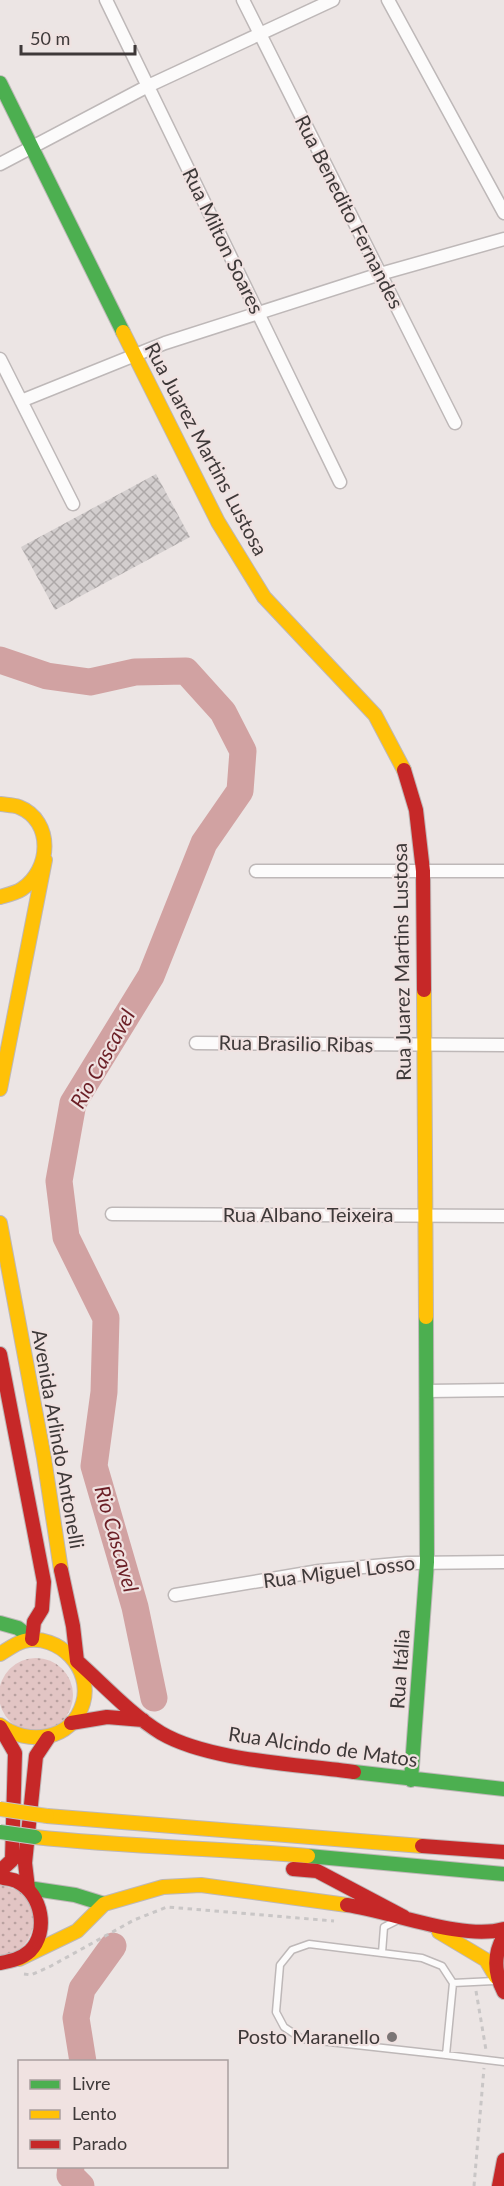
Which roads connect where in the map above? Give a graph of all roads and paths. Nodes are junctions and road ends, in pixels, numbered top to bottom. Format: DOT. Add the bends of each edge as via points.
graph roads {
  1 [pos="106,0"];
  2 [pos="243,0"];
  3 [pos="333,0"];
  4 [pos="388,0"];
  5 [pos="260,33"];
  6 [pos="0,83"];
  7 [pos="148,86"];
  8 [pos="32,148"];
  9 [pos="0,164"];
  10 [pos="504,213"];
  11 [pos="504,239"];
  12 [pos="380,274"];
  13 [pos="258,312"];
  14 [pos="134,354"];
  15 [pos="0,359"];
  16 [pos="21,401"];
  17 [pos="455,423"];
  18 [pos="340,482"];
  19 [pos="73,504"];
  20 [pos="2,803"];
  21 [pos="45,860"];
  22 [pos="256,871"];
  23 [pos="423,871"];
  24 [pos="504,871"];
  25 [pos="0,897"];
  26 [pos="196,1043"];
  27 [pos="423,1044"];
  28 [pos="504,1045"];
  29 [pos="0,1089"];
  30 [pos="112,1214"];
  31 [pos="423,1216"];
  32 [pos="504,1216"];
  33 [pos="0,1223"];
  34 [pos="0,1354"];
  35 [pos="504,1390"];
  36 [pos="427,1391"];
  37 [pos="427,1562"];
  38 [pos="504,1562"];
  39 [pos="175,1595"];
  40 [pos="0,1623"];
  41 [pos="32,1639"];
  42 [pos="0,1654"];
  43 [pos="77,1661"];
  44 [pos="144,1720"];
  45 [pos="71,1723"];
  46 [pos="0,1726"];
  47 [pos="48,1738"];
  48 [pos="411,1780"];
  49 [pos="504,1789"];
  50 [pos="0,1809"];
  51 [pos="0,1832"];
  52 [pos="120,1846"];
  53 [pos="504,1852"];
  54 [pos="0,1871"];
  55 [pos="504,1874"];
  56 [pos="0,1877"];
  57 [pos="28,1888"];
  58 [pos="104,1904"];
  59 [pos="404,1917"];
  60 [pos="341,1922"];
  61 [pos="504,1929"];
  62 [pos="504,1936"];
  63 [pos="382,1953"];
  64 [pos="19,1959"];
  65 [pos="0,1963"];
  66 [pos="21,1974"];
  67 [pos="453,1983"];
  68 [pos="472,1983"];
  69 [pos="499,1983"];
  70 [pos="446,2055"];
  71 [pos="484,2060"];
  72 [pos="504,2062"];
  73 [pos="504,2160"];
  74 [pos="474,2186"];
  75 [pos="498,2186"];
  1 -- 7 [label="street, Rua Milton Soares"];
  2 -- 5 [label="street, Rua Benedito Fernandes"];
  3 -- 5 [label="street"];
  4 -- 10 [label="street"];
  5 -- 7 [label="street"];
  5 -- 12 [label="street, Rua Benedito Fernandes"];
  6 -- 8 [label="main road, Rua Juarez Martins Lustosa"];
  7 -- 8 [label="street"];
  7 -- 13 [label="street, Rua Milton Soares"];
  8 -- 9 [label="street"];
  8 -- 14 [label="main road, Rua Juarez Martins Lustosa"];
  11 -- 12 [label="street"];
  12 -- 13 [label="street"];
  12 -- 17 [label="street, Rua Benedito Fernandes"];
  13 -- 14 [label="street"];
  13 -- 18 [label="street, Rua Milton Soares"];
  14 -- 16 [label="street"];
  14 -- 23 [label="main road, Rua Juarez Martins Lustosa" via="218,522 264,597 375,715 403,767 416,810"];
  15 -- 16 [label="street"];
  16 -- 19 [label="street"];
  20 -- 21 [label="main road" via="21,808 33,818 42,830"];
  21 -- 25 [label="main road" via="29,886"];
  21 -- 29 [label="main road"];
  22 -- 23 [label="street"];
  23 -- 24 [label="street"];
  23 -- 27 [label="main road, Rua Juarez Martins Lustosa"];
  26 -- 27 [label="street, Rua Brasilio Ribas"];
  27 -- 28 [label="street, Rua Brasilio Ribas"];
  27 -- 31 [label="main road, Rua Juarez Martins Lustosa"];
  30 -- 31 [label="street, Rua Albano Teixeira"];
  31 -- 32 [label="street, Rua Albano Teixeira"];
  31 -- 36 [label="main road, Rua Juarez Martins Lustosa"];
  33 -- 43 [label="main road, Avenida Arlindo Antonelli" via="44,1458 57,1552 74,1626"];
  34 -- 41 [label="main road, Avenida Arlindo Antonelli" via="44,1582 41,1617 34,1622"];
  35 -- 36 [label="street"];
  36 -- 37 [label="main road, Rua Juarez Martins Lustosa"];
  37 -- 38 [label="street, Rua Miguel Losso"];
  37 -- 39 [label="street, Rua Miguel Losso" via="319,1571"];
  37 -- 48 [label="main road, Rua Itália"];
  40 -- 41 [label="main road" via="18,1628"];
  41 -- 42 [label="main road" via="16,1643"];
  41 -- 43 [label="main road, Rua Alcindo de Matos" via="50,1641"];
  43 -- 44 [label="main road, Rua Alcindo de Matos"];
  43 -- 45 [label="main road, Avenida Arlindo Antonelli" via="85,1693 81,1709"];
  44 -- 45 [label="main road, Rua Alcindo de Matos" via="106,1716"];
  44 -- 48 [label="main road, Rua Alcindo de Matos" via="199,1750"];
  45 -- 47 [label="main road"];
  46 -- 47 [label="main road" via="21,1737"];
  46 -- 54 [label="main road" via="15,1753 12,1860"];
  47 -- 57 [label="main road" via="36,1756 25,1863"];
  48 -- 49 [label="main road, Rua Alcindo de Matos"];
  50 -- 53 [label="main road, bridge"];
  51 -- 52 [label="main road, bridge"];
  52 -- 55 [label="main road" via="225,1850"];
  52 -- 59 [label="main road" via="183,1860 317,1871"];
  56 -- 57 [label="main road" via="16,1880"];
  57 -- 58 [label="main road"];
  57 -- 64 [label="main road" via="42,1919 36,1942"];
  58 -- 59 [label="main road" via="163,1887 201,1885 360,1907"];
  58 -- 64 [label="main road" via="77,1931"];
  59 -- 61 [label="main road" via="467,1931 490,1933"];
  59 -- 63 [label="lane" via="384,1927"];
  59 -- 69 [label="main road" via="472,1950 486,1960"];
  60 -- 66 [label="path" via="167,1907 134,1920 51,1966 31,1975"];
  62 -- 69 [label="main road" via="496,1950"];
  63 -- 67 [label="lane" via="422,1958 442,1966"];
  63 -- 70 [label="lane" via="309,1944 292,1950 280,1965 276,2012 284,2027 302,2039"];
  64 -- 65 [label="main road"];
  67 -- 68 [label="lane"];
  67 -- 70 [label="lane"];
  68 -- 69 [label="lane"];
  68 -- 71 [label="path" via="486,2047"];
  70 -- 71 [label="lane"];
  71 -- 72 [label="lane"];
  71 -- 74 [label="path"];
  73 -- 75 [label="main road"];
}
